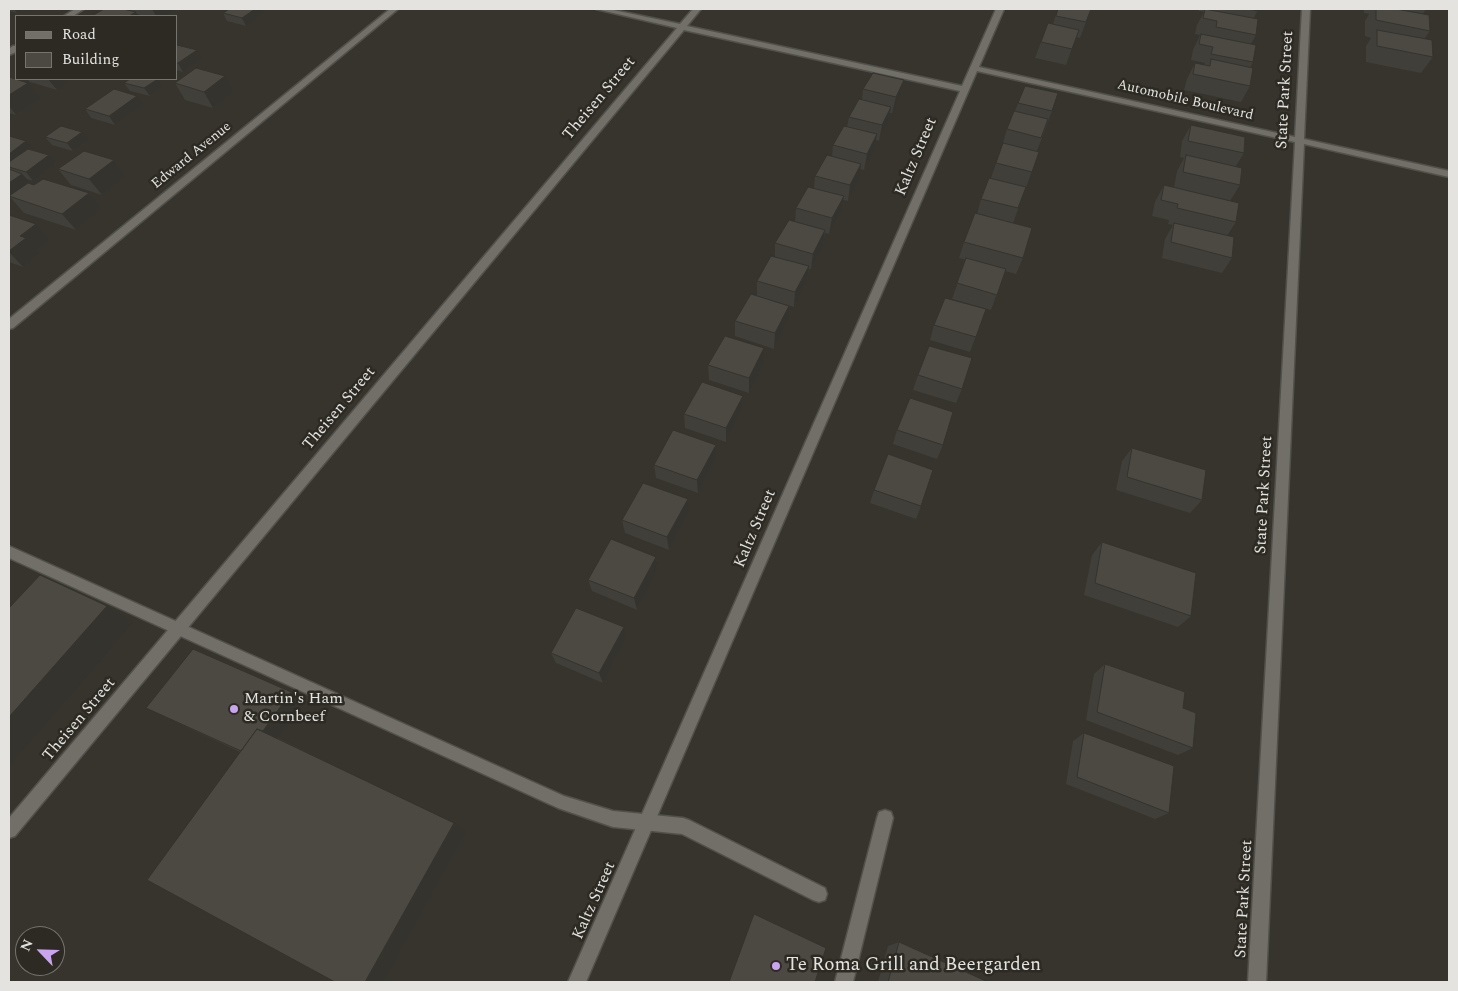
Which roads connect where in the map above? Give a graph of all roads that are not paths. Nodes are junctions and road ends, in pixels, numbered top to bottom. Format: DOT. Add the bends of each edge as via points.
graph roads {
  1 [pos="394,9"];
  2 [pos="600,9"];
  3 [pos="696,9"];
  4 [pos="1000,9"];
  5 [pos="1306,9"];
  6 [pos="682,26"];
  7 [pos="974,68"];
  8 [pos="965,89"];
  9 [pos="1299,141"];
  10 [pos="1449,174"];
  11 [pos="9,326"];
  12 [pos="9,552"];
  13 [pos="177,630"];
  14 [pos="885,818"];
  15 [pos="647,823"];
  16 [pos="9,830"];
  17 [pos="819,894"];
  18 [pos="577,982"];
  19 [pos="844,982"];
  20 [pos="1257,982"];
  1 -- 11 [label="street, Edward Avenue"];
  2 -- 6 [label="street"];
  3 -- 6 [label="street, Theisen Street"];
  4 -- 7 [label="street"];
  5 -- 9 [label="street, State Park Street"];
  6 -- 8 [label="street"];
  6 -- 13 [label="street, Theisen Street"];
  7 -- 8 [label="street, Kaltz Street"];
  7 -- 9 [label="street, Automobile Boulevard"];
  8 -- 15 [label="street, Kaltz Street"];
  9 -- 10 [label="street, Automobile Boulevard"];
  9 -- 20 [label="street, State Park Street"];
  12 -- 13 [label="street"];
  13 -- 15 [label="street" via="563,803 613,819"];
  13 -- 16 [label="street, Theisen Street"];
  14 -- 19 [label="street"];
  15 -- 17 [label="street" via="683,826"];
  15 -- 18 [label="street, Kaltz Street"];
}
